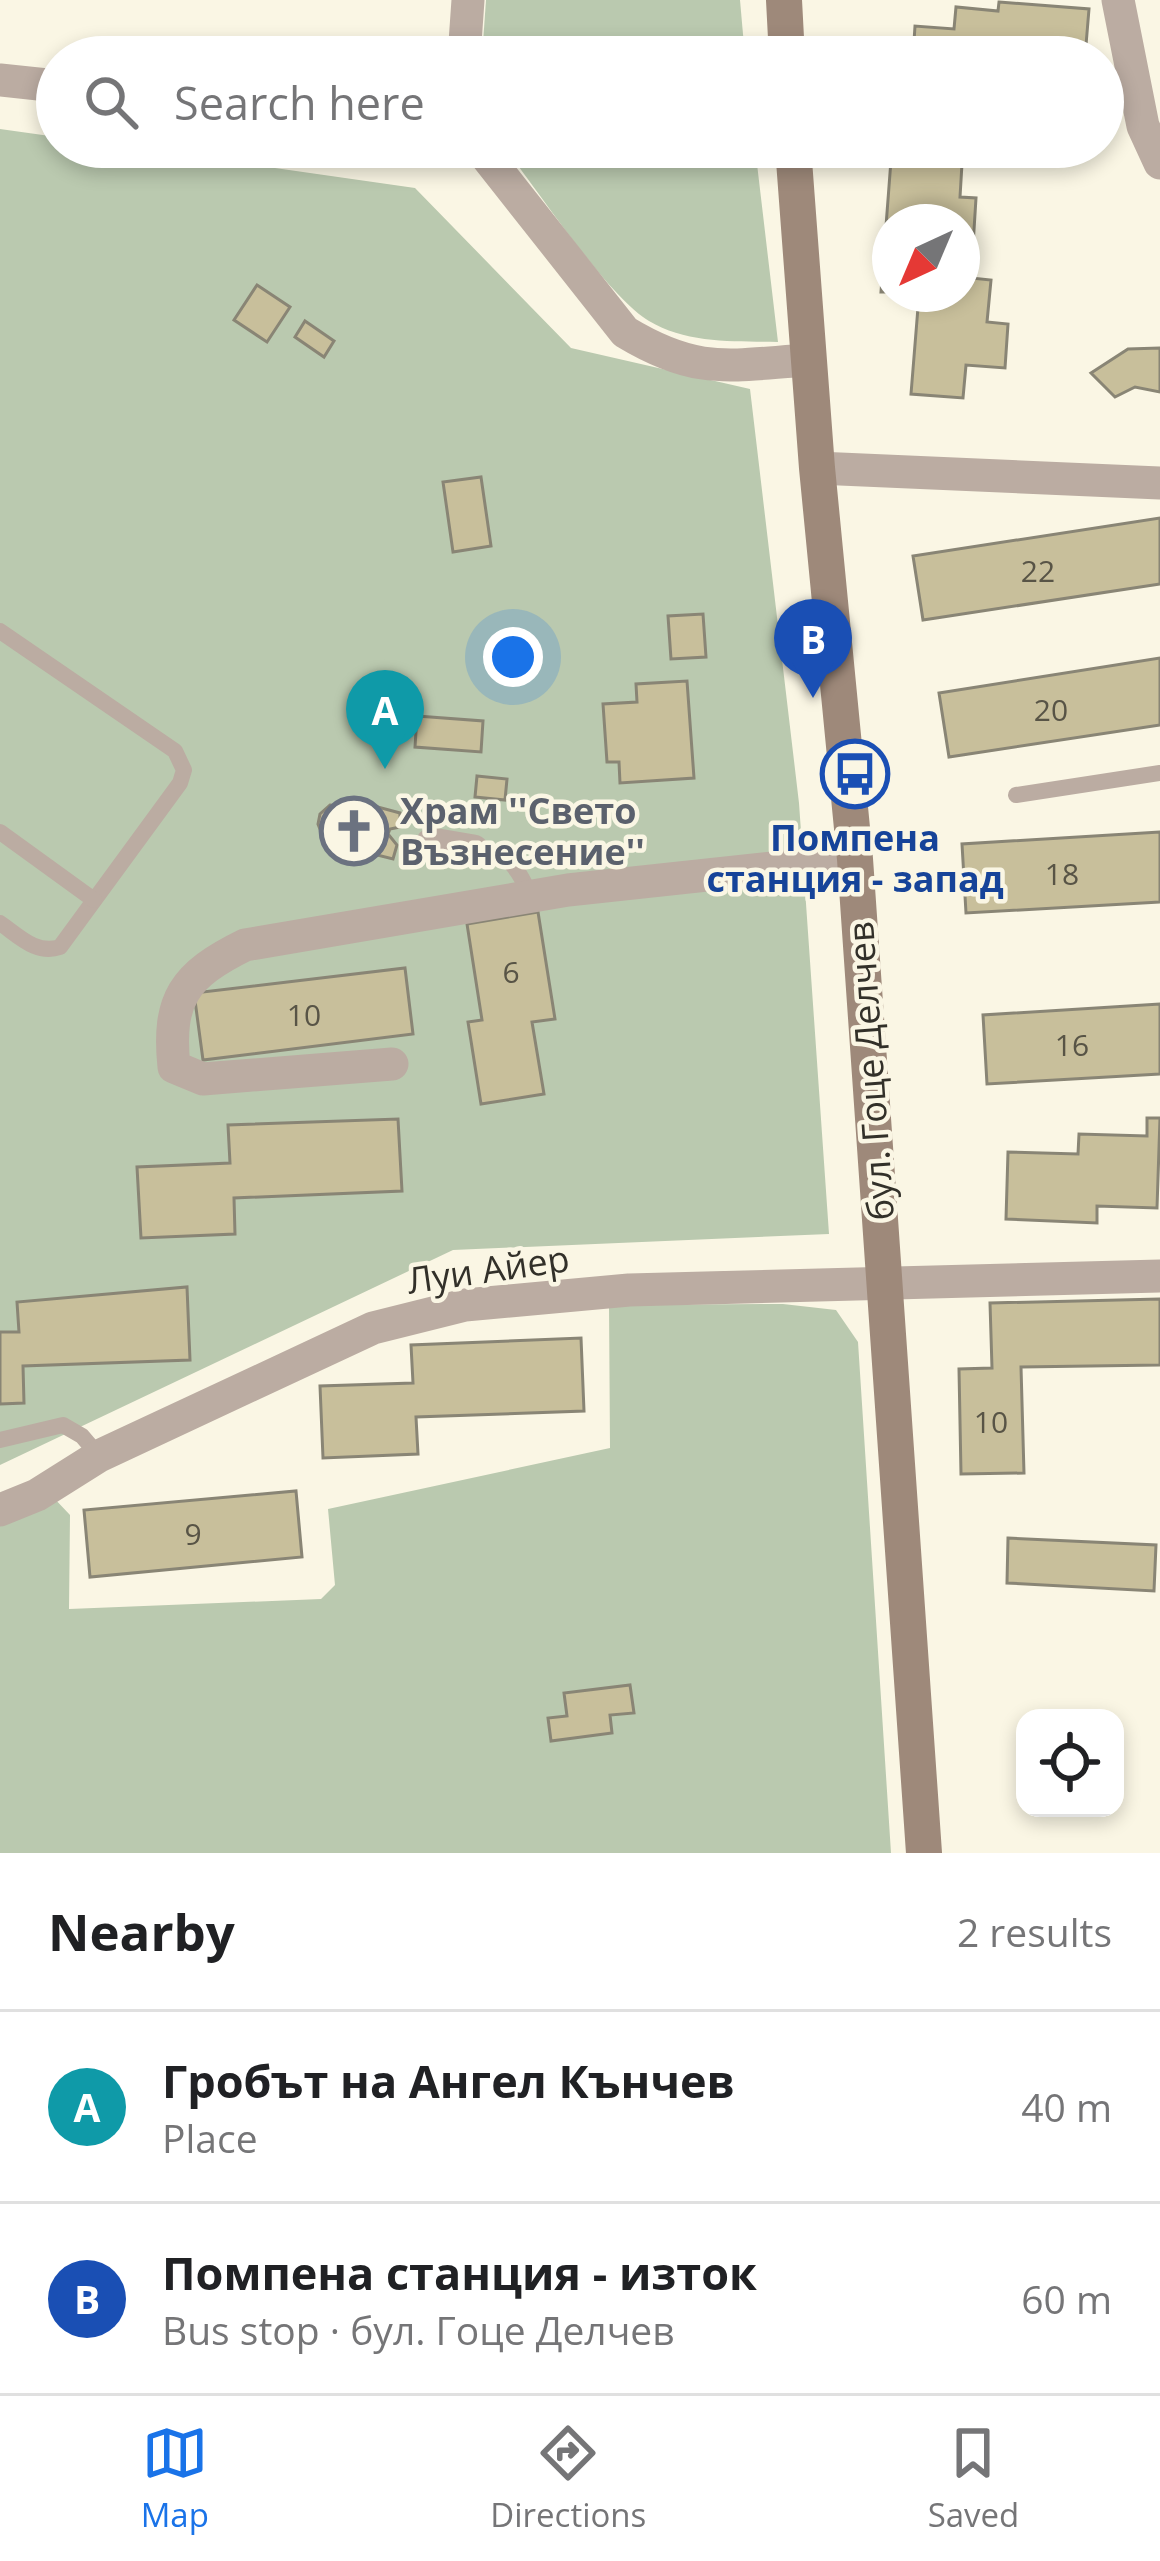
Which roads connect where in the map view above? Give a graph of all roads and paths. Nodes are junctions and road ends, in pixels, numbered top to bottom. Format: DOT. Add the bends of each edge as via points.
graph roads {
  1 [pos="468,0"];
  2 [pos="784,0"];
  3 [pos="1118,0"];
  4 [pos="465,36"];
  5 [pos="786,36"];
  6 [pos="0,80"];
  7 [pos="36,84"];
  8 [pos="1160,163"];
  9 [pos="496,168"];
  10 [pos="795,168"];
  11 [pos="809,360"];
  12 [pos="817,468"];
  13 [pos="1160,483"];
  14 [pos="0,632"];
  15 [pos="1160,773"];
  16 [pos="1016,795"];
  17 [pos="0,832"];
  18 [pos="432,844"];
  19 [pos="473,850"];
  20 [pos="854,859"];
  21 [pos="531,897"];
  22 [pos="94,900"];
  23 [pos="0,923"];
  24 [pos="392,1064"];
  25 [pos="1160,1276"];
  26 [pos="886,1281"];
  27 [pos="0,1440"];
  28 [pos="99,1456"];
  29 [pos="0,1510"];
  30 [pos="924,1853"];
  1 -- 4 [label="street"];
  2 -- 5 [label="main road"];
  3 -- 8 [label="street" via="1143,127"];
  6 -- 7 [label="street"];
  9 -- 11 [label="street" via="625,332 655,351 701,366"];
  10 -- 11 [label="main road, бул. Гоце Делчев"];
  11 -- 12 [label="main road, бул. Гоце Делчев"];
  12 -- 13 [label="street"];
  12 -- 20 [label="main road, бул. Гоце Делчев"];
  14 -- 22 [label="lane" via="175,751 184,770"];
  15 -- 16 [label="lane"];
  17 -- 22 [label="lane"];
  18 -- 19 [label="street"];
  19 -- 21 [label="lane" via="516,865"];
  20 -- 21 [label="street"];
  20 -- 26 [label="main road, бул. Гоце Делчев"];
  21 -- 24 [label="street" via="245,945 196,977 173,1009 174,1067 203,1078"];
  22 -- 23 [label="lane" via="49,950"];
  25 -- 26 [label="street, Луи Айер"];
  26 -- 28 [label="street, Луи Айер" via="464,1305 373,1328"];
  26 -- 30 [label="main road, бул. Гоце Делчев"];
  27 -- 28 [label="lane" via="63,1425"];
  28 -- 29 [label="street, Луи Айер"];
}
